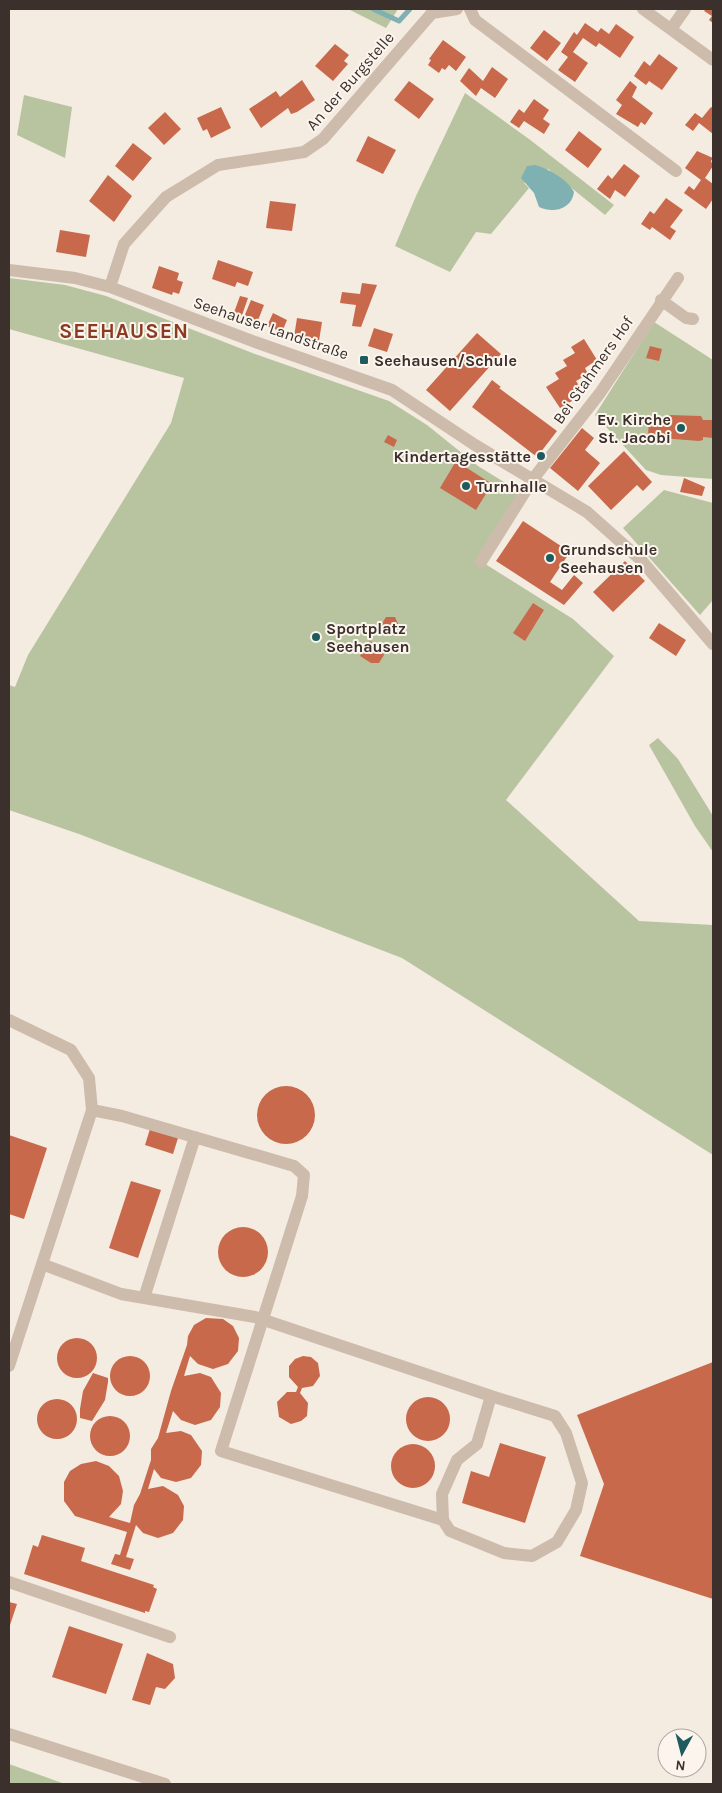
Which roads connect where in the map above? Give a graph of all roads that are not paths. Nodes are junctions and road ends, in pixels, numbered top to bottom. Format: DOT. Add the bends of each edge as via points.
graph roads {
  1 [pos="457,9"];
  2 [pos="470,9"];
  3 [pos="643,9"];
  4 [pos="685,9"];
  5 [pos="671,29"];
  6 [pos="713,60"];
  7 [pos="676,171"];
  8 [pos="9,270"];
  9 [pos="678,278"];
  10 [pos="110,287"];
  11 [pos="661,300"];
  12 [pos="693,319"];
  13 [pos="533,479"];
  14 [pos="481,562"];
  15 [pos="708,634"];
  16 [pos="713,644"];
  17 [pos="9,1020"];
  18 [pos="92,1110"];
  19 [pos="194,1137"];
  20 [pos="42,1264"];
  21 [pos="144,1298"];
  22 [pos="262,1319"];
  23 [pos="9,1366"];
  24 [pos="491,1396"];
  25 [pos="443,1520"];
  26 [pos="9,1582"];
  27 [pos="170,1637"];
  28 [pos="9,1734"];
  29 [pos="165,1784"];
  1 -- 10 [label="street, An der Burgstelle" via="432,13 323,139 304,152 218,165 166,197 124,244"];
  2 -- 7 [label="street" via="474,20"];
  3 -- 5 [label="street"];
  4 -- 5 [label="street"];
  5 -- 6 [label="street"];
  8 -- 10 [label="street, Seehauser Landstraße" via="75,278"];
  9 -- 11 [label="street, Bei Stahmers Hof"];
  10 -- 13 [label="street, Seehauser Landstraße" via="392,390"];
  11 -- 12 [label="street" via="686,318"];
  11 -- 13 [label="street, Bei Stahmers Hof" via="600,393"];
  13 -- 14 [label="street, Bei Stahmers Hof"];
  13 -- 15 [label="street, Seehauser Landstraße" via="588,512 641,560"];
  15 -- 16 [label="street, Seehauser Landstraße"];
  17 -- 18 [label="street" via="71,1050 90,1078"];
  18 -- 19 [label="street"];
  18 -- 20 [label="street"];
  19 -- 21 [label="street"];
  19 -- 22 [label="street" via="294,1166 304,1175 302,1196"];
  20 -- 21 [label="street" via="122,1294"];
  20 -- 23 [label="street"];
  21 -- 22 [label="street"];
  22 -- 24 [label="street"];
  22 -- 25 [label="street" via="222,1451"];
  24 -- 25 [label="street" via="477,1444 458,1460 442,1494"];
  24 -- 25 [label="street" via="555,1416 566,1433 582,1483 576,1510 557,1542 532,1556 504,1553 450,1531"];
  26 -- 27 [label="street"];
  28 -- 29 [label="street"];
}
